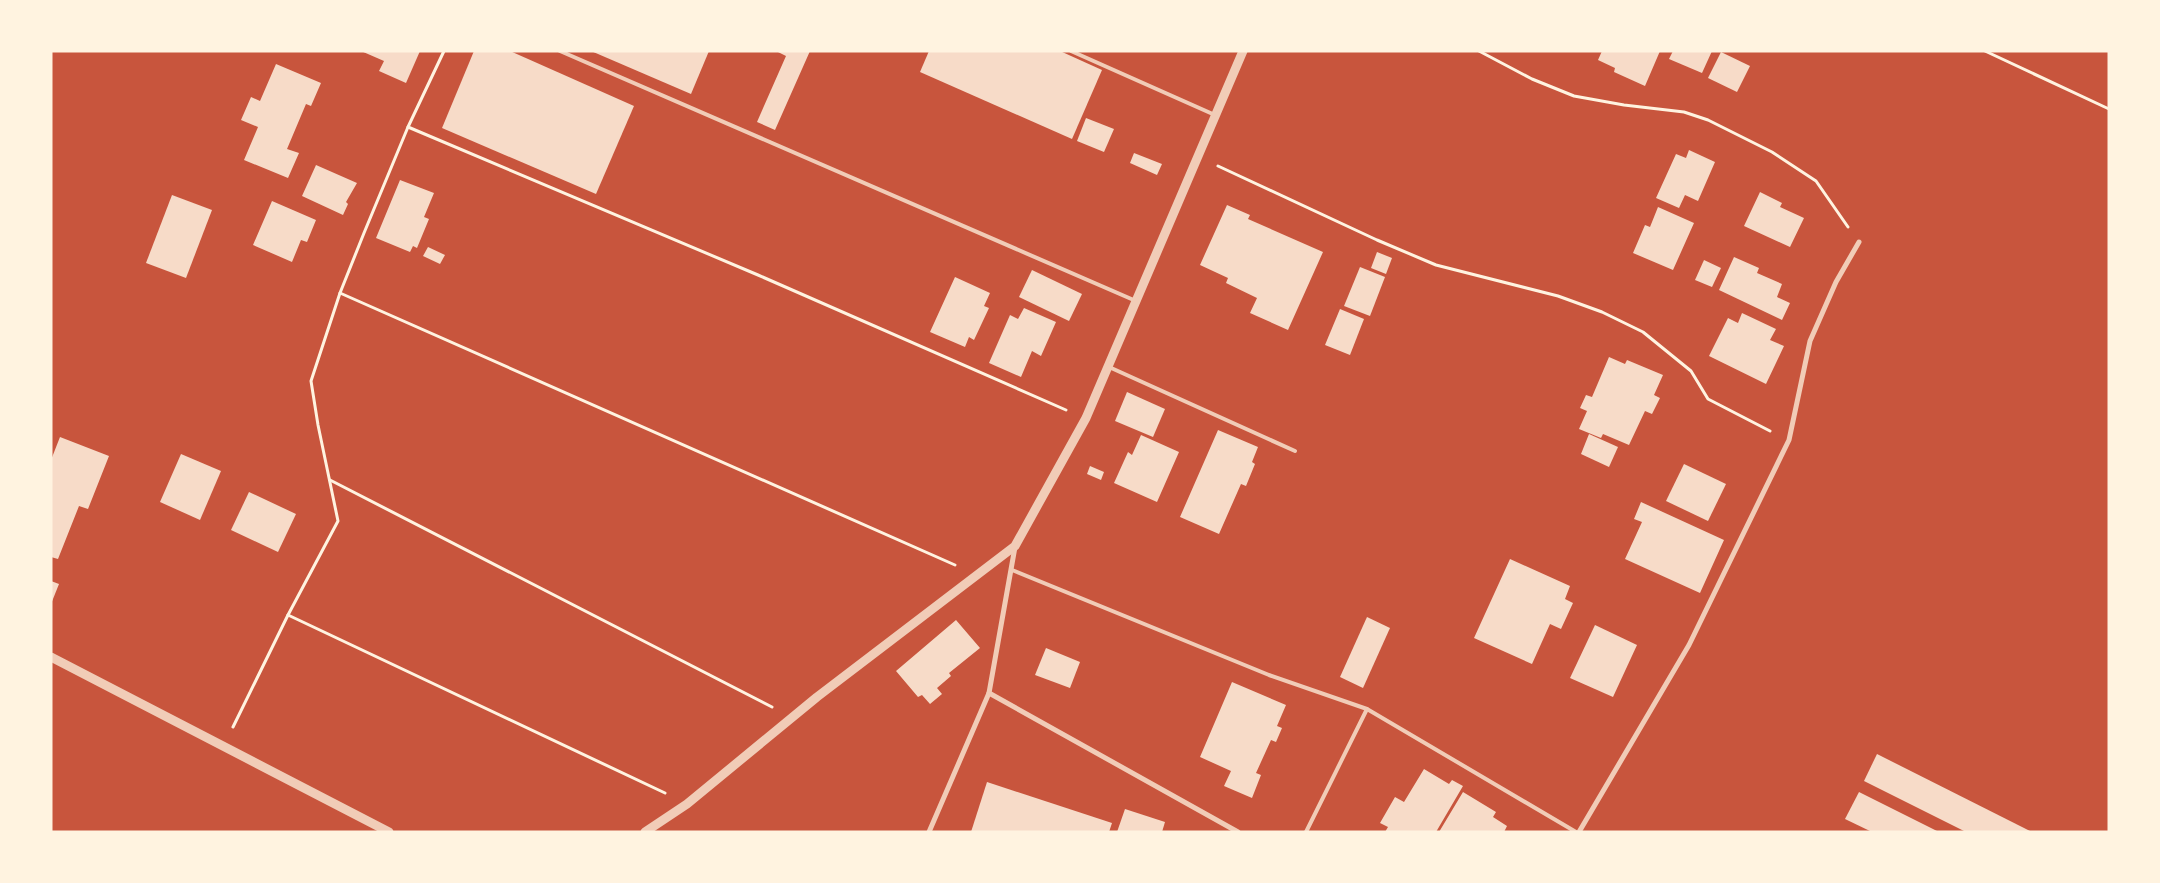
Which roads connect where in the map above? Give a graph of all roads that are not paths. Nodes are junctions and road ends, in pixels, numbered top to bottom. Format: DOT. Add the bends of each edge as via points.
graph roads {
  1 [pos="560,51"];
  2 [pos="1071,51"];
  3 [pos="1243,51"];
  4 [pos="1215,115"];
  5 [pos="1859,242"];
  6 [pos="1138,301"];
  7 [pos="1110,367"];
  8 [pos="1295,452"];
  9 [pos="1015,546"];
  10 [pos="1012,570"];
  11 [pos="51,657"];
  12 [pos="989,693"];
  13 [pos="1367,709"];
  14 [pos="388,832"];
  15 [pos="645,832"];
  16 [pos="929,832"];
  17 [pos="1238,832"];
  18 [pos="1306,832"];
  19 [pos="1578,832"];
  1 -- 6 [label="lane"];
  2 -- 4 [label="lane"];
  3 -- 4 [label="street"];
  4 -- 6 [label="street"];
  5 -- 19 [label="street" via="1836,282 1810,341 1788,440 1689,645"];
  6 -- 7 [label="street"];
  7 -- 8 [label="lane"];
  7 -- 9 [label="street" via="1086,418"];
  9 -- 10 [label="street"];
  9 -- 15 [label="street" via="793,717 687,804"];
  10 -- 12 [label="street"];
  10 -- 13 [label="lane" via="1269,675"];
  11 -- 14 [label="street"];
  12 -- 16 [label="street"];
  12 -- 17 [label="street"];
  13 -- 18 [label="lane"];
  13 -- 19 [label="lane"];
}
